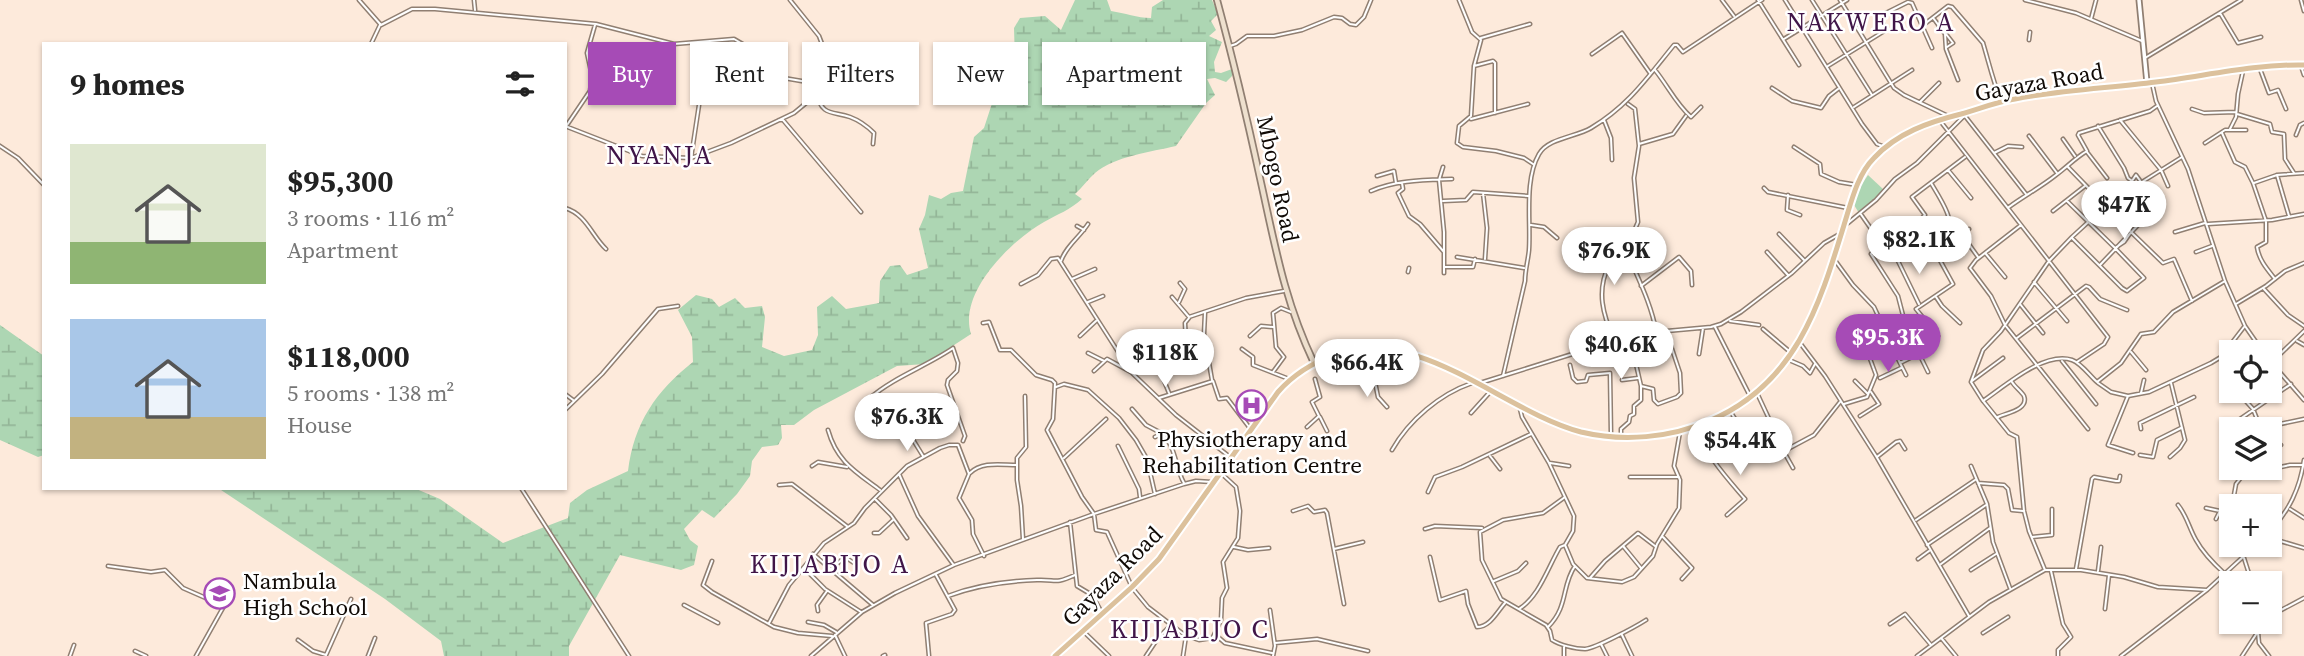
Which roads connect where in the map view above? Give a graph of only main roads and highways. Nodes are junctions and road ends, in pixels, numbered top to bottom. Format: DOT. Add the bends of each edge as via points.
graph roads {
  1 [pos="1217,0"];
  2 [pos="2302,65"];
  3 [pos="1314,363"];
  4 [pos="1055,656"];
  1 -- 3 [label="main road, Mbogo Road" via="1285,291"];
  2 -- 3 [label="main road, Gayaza Road" via="2001,102 1913,130 1874,158 1858,185 1800,343 1754,395 1698,426 1652,436 1578,431 1421,357 1392,349 1348,350"];
  3 -- 4 [label="main road, Gayaza Road" via="1290,379 1164,552"];
}
